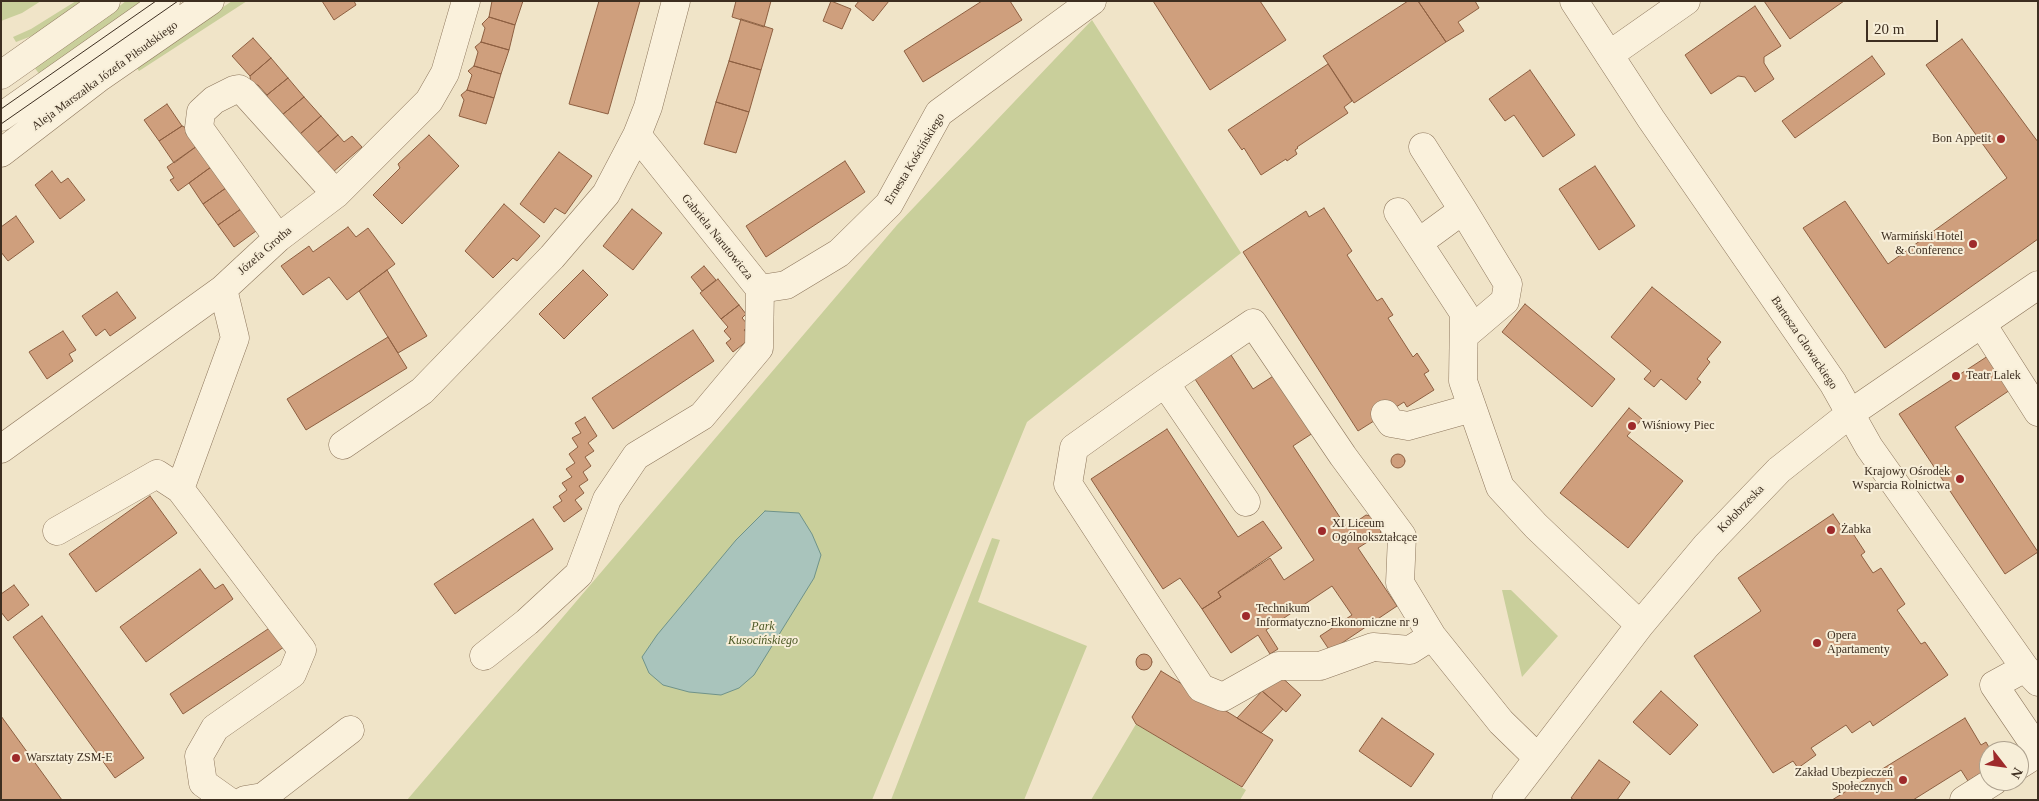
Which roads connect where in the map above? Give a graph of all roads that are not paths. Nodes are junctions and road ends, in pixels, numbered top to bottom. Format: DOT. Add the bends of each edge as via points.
graph roads {
  1 [pos="106,1"];
  2 [pos="166,1"];
  3 [pos="466,1"];
  4 [pos="676,1"];
  5 [pos="1092,1"];
  6 [pos="1574,1"];
  7 [pos="1686,1"];
  8 [pos="202,3"];
  9 [pos="35,51"];
  10 [pos="1609,55"];
  11 [pos="1,58"];
  12 [pos="1,75"];
  13 [pos="1,117"];
  14 [pos="637,135"];
  15 [pos="1423,147"];
  16 [pos="1,153"];
  17 [pos="336,194"];
  18 [pos="1463,210"];
  19 [pos="1398,212"];
  20 [pos="278,238"];
  21 [pos="1418,243"];
  22 [pos="2038,285"];
  23 [pos="223,289"];
  24 [pos="760,289"];
  25 [pos="1982,324"];
  26 [pos="1465,335"];
  27 [pos="1165,383"];
  28 [pos="1472,408"];
  29 [pos="1851,412"];
  30 [pos="2038,412"];
  31 [pos="1384,414"];
  32 [pos="343,445"];
  33 [pos="1,449"];
  34 [pos="180,489"];
  35 [pos="1246,502"];
  36 [pos="58,531"];
  37 [pos="1640,625"];
  38 [pos="1432,636"];
  39 [pos="484,656"];
  40 [pos="2032,675"];
  41 [pos="350,730"];
  42 [pos="2038,751"];
  43 [pos="1538,758"];
  44 [pos="1979,790"];
  45 [pos="227,800"];
  46 [pos="245,800"];
  47 [pos="1506,800"];
  48 [pos="1964,800"];
  1 -- 9 [label="street"];
  2 -- 13 [label="street"];
  3 -- 17 [label="street, Józefa Grotha" via="445,73 429,101"];
  4 -- 14 [label="street" via="648,107"];
  5 -- 24 [label="street, Ernesta Kościńskiego" via="939,113 889,204 839,252 786,284"];
  6 -- 10 [label="street, Bartosza Głowackiego"];
  7 -- 10 [label="street"];
  8 -- 16 [label="street, Aleja Marszałka Józefa Piłsudskiego"];
  9 -- 11 [label="street" via="16,58"];
  9 -- 12 [label="street"];
  10 -- 29 [label="street, Bartosza Głowackiego"];
  14 -- 24 [label="street, Gabriela Narutowicza"];
  14 -- 32 [label="street" via="606,194 545,264 422,391"];
  15 -- 18 [label="street"];
  17 -- 20 [label="street, Józefa Grotha"];
  17 -- 20 [label="street" via="245,93 234,90 214,100 201,112 200,128"];
  18 -- 21 [label="street"];
  18 -- 26 [label="street" via="1508,284 1505,301"];
  19 -- 21 [label="street"];
  20 -- 23 [label="street, Józefa Grotha"];
  21 -- 26 [label="street" via="1464,313"];
  22 -- 25 [label="street, Kołobrzeska"];
  23 -- 33 [label="street, Józefa Grotha"];
  23 -- 34 [label="street" via="235,338"];
  24 -- 39 [label="street, Gabriela Narutowicza" via="759,348 702,416 636,456 607,499 578,574 527,622"];
  25 -- 29 [label="street, Kołobrzeska"];
  25 -- 30 [label="street"];
  26 -- 28 [label="street" via="1464,381"];
  27 -- 35 [label="street"];
  27 -- 38 [label="street" via="1253,324 1402,536 1400,583"];
  27 -- 38 [label="street" via="1074,448 1068,484 1201,688 1223,697 1278,666 1320,666 1373,647 1410,650"];
  28 -- 31 [label="street" via="1408,426 1391,423"];
  28 -- 37 [label="street" via="1500,488"];
  29 -- 37 [label="street, Kołobrzeska" via="1779,470 1706,546"];
  29 -- 40 [label="street, Bartosza Głowackiego" via="1869,447"];
  34 -- 36 [label="street" via="157,474"];
  34 -- 45 [label="street" via="302,650 292,674 215,728 199,756 203,783"];
  37 -- 43 [label="street, Kołobrzeska"];
  38 -- 43 [label="street" via="1501,722"];
  40 -- 42 [label="street" via="1994,686"];
  41 -- 46 [label="street" via="263,797"];
  43 -- 47 [label="street, Kołobrzeska"];
  44 -- 48 [label="street"];
}
